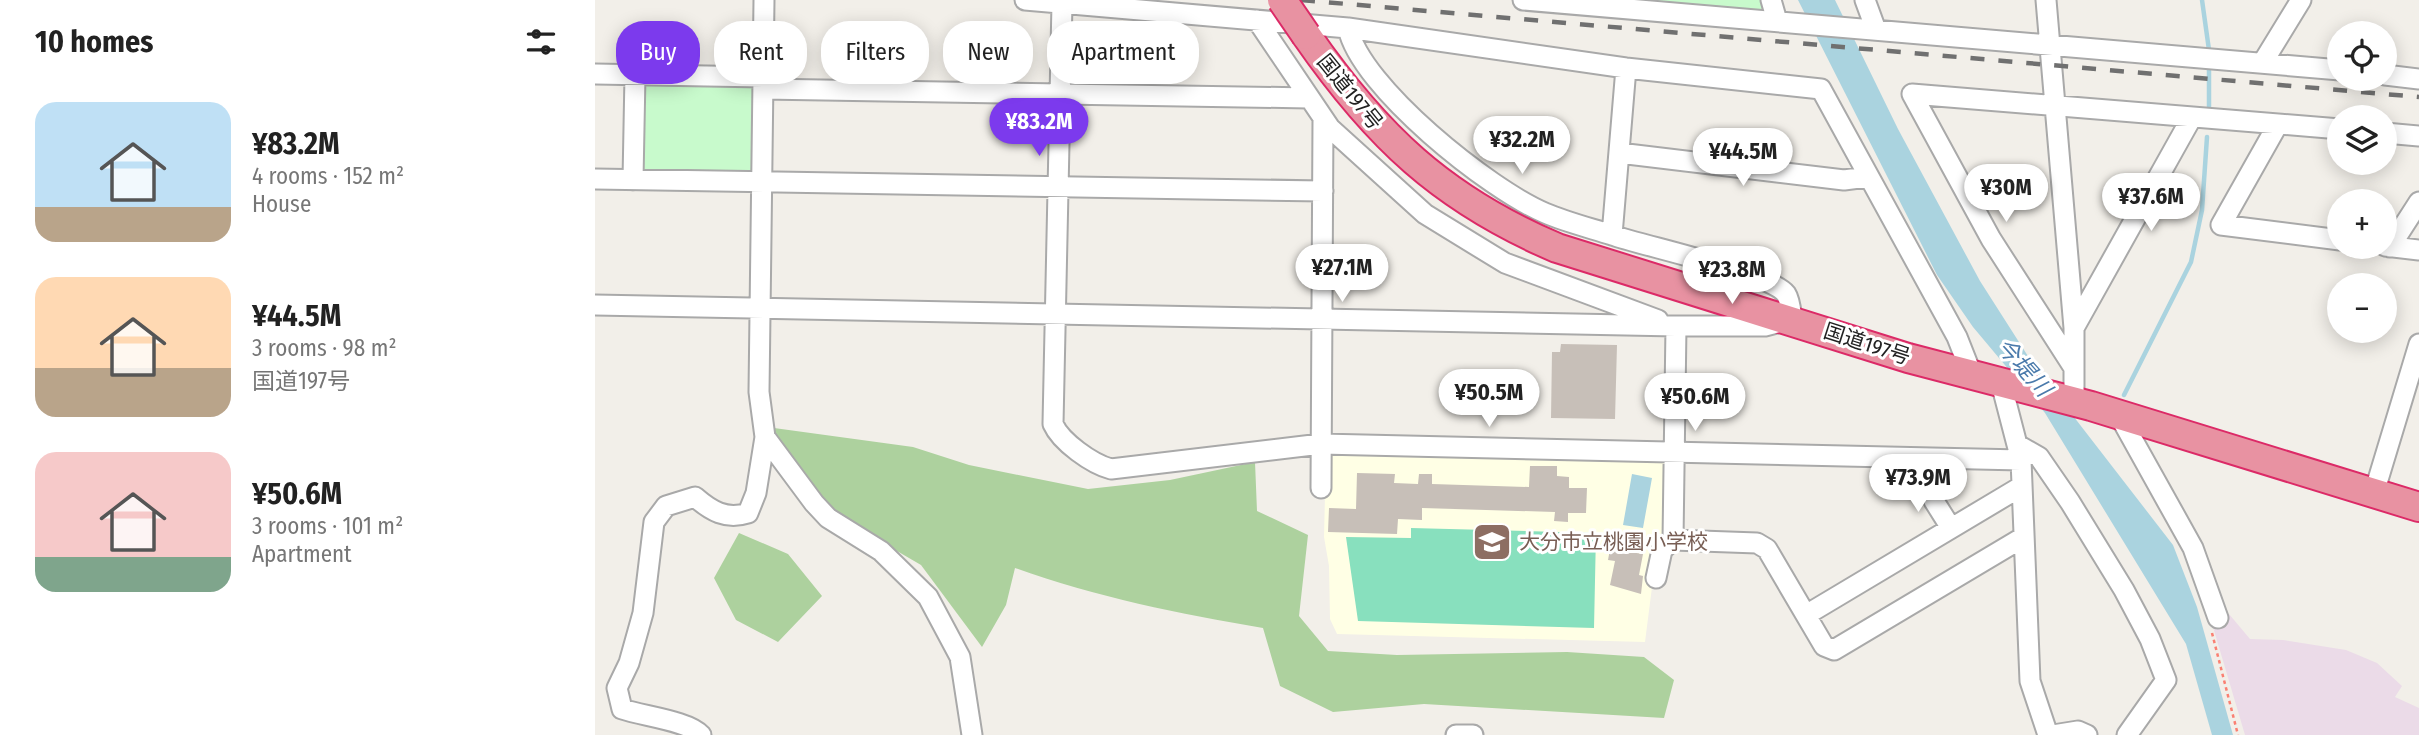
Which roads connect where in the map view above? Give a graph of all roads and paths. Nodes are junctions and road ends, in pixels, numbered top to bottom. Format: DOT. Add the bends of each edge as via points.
graph roads {
  1 [pos="764,0"];
  2 [pos="1025,0"];
  3 [pos="1282,0"];
  4 [pos="1523,0"];
  5 [pos="1770,0"];
  6 [pos="1865,0"];
  7 [pos="2046,0"];
  8 [pos="2301,0"];
  9 [pos="1062,3"];
  10 [pos="1225,9"];
  11 [pos="1258,20"];
  12 [pos="764,21"];
  13 [pos="1777,21"];
  14 [pos="1347,28"];
  15 [pos="1869,29"];
  16 [pos="2050,46"];
  17 [pos="2263,62"];
  18 [pos="1626,68"];
  19 [pos="2327,69"];
  20 [pos="595,74"];
  21 [pos="616,75"];
  22 [pos="2397,76"];
  23 [pos="2419,79"];
  24 [pos="635,84"];
  25 [pos="763,84"];
  26 [pos="790,84"];
  27 [pos="1060,94"];
  28 [pos="1308,98"];
  29 [pos="2053,106"];
  30 [pos="2192,117"];
  31 [pos="1323,119"];
  32 [pos="2278,124"];
  33 [pos="2327,129"];
  34 [pos="2397,134"];
  35 [pos="2419,136"];
  36 [pos="1619,153"];
  37 [pos="1867,177"];
  38 [pos="595,179"];
  39 [pos="633,180"];
  40 [pos="762,182"];
  41 [pos="1059,187"];
  42 [pos="1323,191"];
  43 [pos="2419,202"];
  44 [pos="2397,233"];
  45 [pos="1612,235"];
  46 [pos="2327,238"];
  47 [pos="2397,247"];
  48 [pos="2419,250"];
  49 [pos="595,305"];
  50 [pos="759,308"];
  51 [pos="1056,314"];
  52 [pos="1322,319"];
  53 [pos="1792,319"];
  54 [pos="1676,326"];
  55 [pos="2074,328"];
  56 [pos="2419,344"];
  57 [pos="2075,369"];
  58 [pos="1972,375"];
  59 [pos="2005,384"];
  60 [pos="2070,400"];
  61 [pos="2120,416"];
  62 [pos="765,437"];
  63 [pos="1321,444"];
  64 [pos="2019,453"];
  65 [pos="1675,454"];
  66 [pos="1935,485"];
  67 [pos="2022,486"];
  68 [pos="1321,488"];
  69 [pos="2374,494"];
  70 [pos="2419,508"];
  71 [pos="1951,528"];
  72 [pos="2022,538"];
  73 [pos="1673,540"];
  74 [pos="1656,578"];
  75 [pos="1806,615"];
  76 [pos="2214,622"];
  77 [pos="701,735"];
  78 [pos="972,735"];
  79 [pos="1456,735"];
  80 [pos="1473,735"];
  81 [pos="2050,735"];
  82 [pos="2087,735"];
  83 [pos="2127,735"];
  84 [pos="2238,735"];
  1 -- 12 [label="street"];
  2 -- 9 [label="street"];
  3 -- 53 [label="highway, 国道197号, bridge" via="1353,100 1391,142 1451,191 1498,220 1588,259"];
  4 -- 13 [label="street"];
  5 -- 13 [label="street"];
  6 -- 15 [label="street"];
  7 -- 16 [label="street"];
  8 -- 17 [label="street"];
  9 -- 10 [label="street"];
  9 -- 27 [label="street"];
  10 -- 11 [label="street"];
  11 -- 14 [label="street"];
  11 -- 28 [label="street"];
  13 -- 15 [label="street"];
  14 -- 18 [label="street"];
  14 -- 45 [label="street" via="1363,63 1390,96 1450,149 1543,213"];
  15 -- 16 [label="street"];
  16 -- 17 [label="street"];
  16 -- 29 [label="street"];
  17 -- 19 [label="street"];
  18 -- 36 [label="street"];
  18 -- 37 [label="street" via="1821,89"];
  20 -- 21 [label="street"];
  22 -- 23 [label="street"];
  24 -- 39 [label="street"];
  25 -- 40 [label="street"];
  26 -- 27 [label="street"];
  27 -- 28 [label="street"];
  27 -- 41 [label="street"];
  28 -- 31 [label="street"];
  29 -- 30 [label="street"];
  29 -- 55 [label="street"];
  29 -- 57 [label="street" via="1912,94 1991,239"];
  30 -- 32 [label="street"];
  30 -- 55 [label="street"];
  31 -- 42 [label="street"];
  31 -- 54 [label="street" via="1425,214 1505,262"];
  32 -- 33 [label="street"];
  32 -- 46 [label="street" via="2221,225"];
  34 -- 35 [label="street"];
  36 -- 37 [label="street" via="1844,180"];
  36 -- 45 [label="street"];
  37 -- 58 [label="street" via="1957,337"];
  38 -- 39 [label="street"];
  39 -- 40 [label="street"];
  40 -- 41 [label="street"];
  40 -- 50 [label="street"];
  41 -- 42 [label="street"];
  41 -- 51 [label="street"];
  42 -- 52 [label="street"];
  43 -- 44 [label="street"];
  45 -- 53 [label="street" via="1779,287 1788,295"];
  47 -- 48 [label="street"];
  49 -- 50 [label="street"];
  50 -- 51 [label="street"];
  50 -- 62 [label="street" via="760,411"];
  51 -- 52 [label="street"];
  51 -- 63 [label="street" via="1053,424 1057,433 1101,466 1111,469"];
  52 -- 54 [label="street"];
  52 -- 63 [label="street"];
  53 -- 54 [label="street" via="1765,326"];
  53 -- 58 [label="highway, 国道197号"];
  54 -- 65 [label="street"];
  55 -- 57 [label="street"];
  56 -- 69 [label="street"];
  57 -- 60 [label="street"];
  58 -- 59 [label="highway, 国道197号"];
  59 -- 60 [label="highway, 国道197号"];
  59 -- 64 [label="street"];
  60 -- 61 [label="highway, 国道197号"];
  61 -- 69 [label="highway, 国道197号"];
  61 -- 76 [label="street" via="2193,548"];
  62 -- 77 [label="street" via="756,493 747,513 734,517 709,509 695,497 666,506 655,522 643,613 617,688 622,709 679,722"];
  62 -- 78 [label="street" via="828,518 881,551 928,597 960,657"];
  63 -- 65 [label="street"];
  63 -- 68 [label="street"];
  64 -- 65 [label="street"];
  64 -- 67 [label="street"];
  64 -- 83 [label="street" via="2039,457 2070,502 2124,590 2166,680"];
  65 -- 73 [label="street"];
  66 -- 71 [label="street" via="1934,501"];
  67 -- 71 [label="street"];
  67 -- 72 [label="street"];
  69 -- 70 [label="highway, 国道197号"];
  71 -- 75 [label="street"];
  72 -- 75 [label="street" via="1834,650 1824,646"];
  72 -- 81 [label="street" via="2029,681"];
  73 -- 74 [label="street" via="1662,550"];
  73 -- 75 [label="street" via="1757,543 1767,549"];
  76 -- 84 [label="path"];
  79 -- 80 [label="street"];
  81 -- 82 [label="street"];
}
